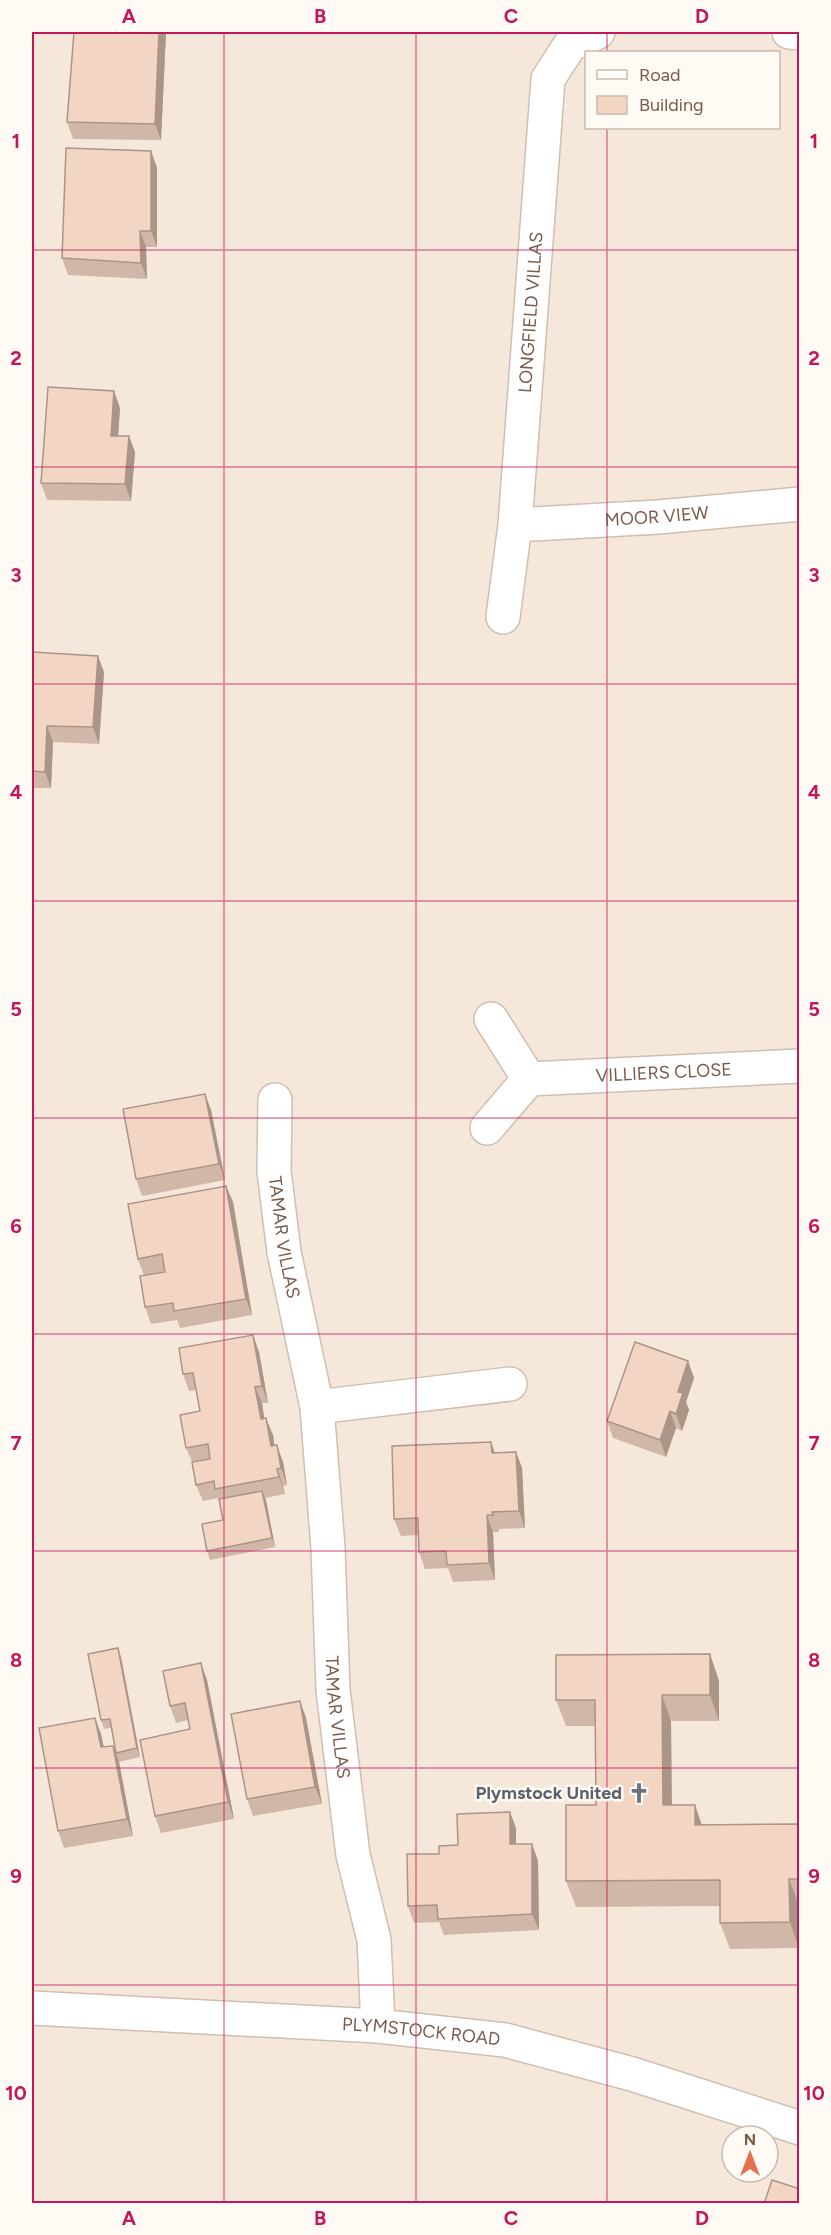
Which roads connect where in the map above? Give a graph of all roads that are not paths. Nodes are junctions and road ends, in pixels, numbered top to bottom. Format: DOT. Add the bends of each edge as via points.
graph roads {
  1 [pos="598,32"];
  2 [pos="789,32"];
  3 [pos="800,33"];
  4 [pos="800,504"];
  5 [pos="515,525"];
  6 [pos="503,617"];
  7 [pos="491,1019"];
  8 [pos="800,1066"];
  9 [pos="529,1079"];
  10 [pos="275,1100"];
  11 [pos="487,1128"];
  12 [pos="510,1384"];
  13 [pos="317,1407"];
  14 [pos="32,2008"];
  15 [pos="378,2026"];
  16 [pos="800,2128"];
  1 -- 5 [label="street, LONGFIELD VILLAS" via="570,45 548,80"];
  2 -- 3 [label="street"];
  4 -- 5 [label="street, MOOR VIEW" via="658,518"];
  5 -- 6 [label="street, LONGFIELD VILLAS"];
  7 -- 9 [label="street"];
  8 -- 9 [label="street, VILLIERS CLOSE"];
  9 -- 11 [label="street"];
  10 -- 13 [label="street, TAMAR VILLAS" via="274,1171 284,1252"];
  12 -- 13 [label="street"];
  13 -- 15 [label="street, TAMAR VILLAS" via="328,1548 333,1690 353,1855 374,1940"];
  14 -- 15 [label="street, PLYMSTOCK ROAD"];
  15 -- 16 [label="street, PLYMSTOCK ROAD" via="505,2040 632,2074"];
}
